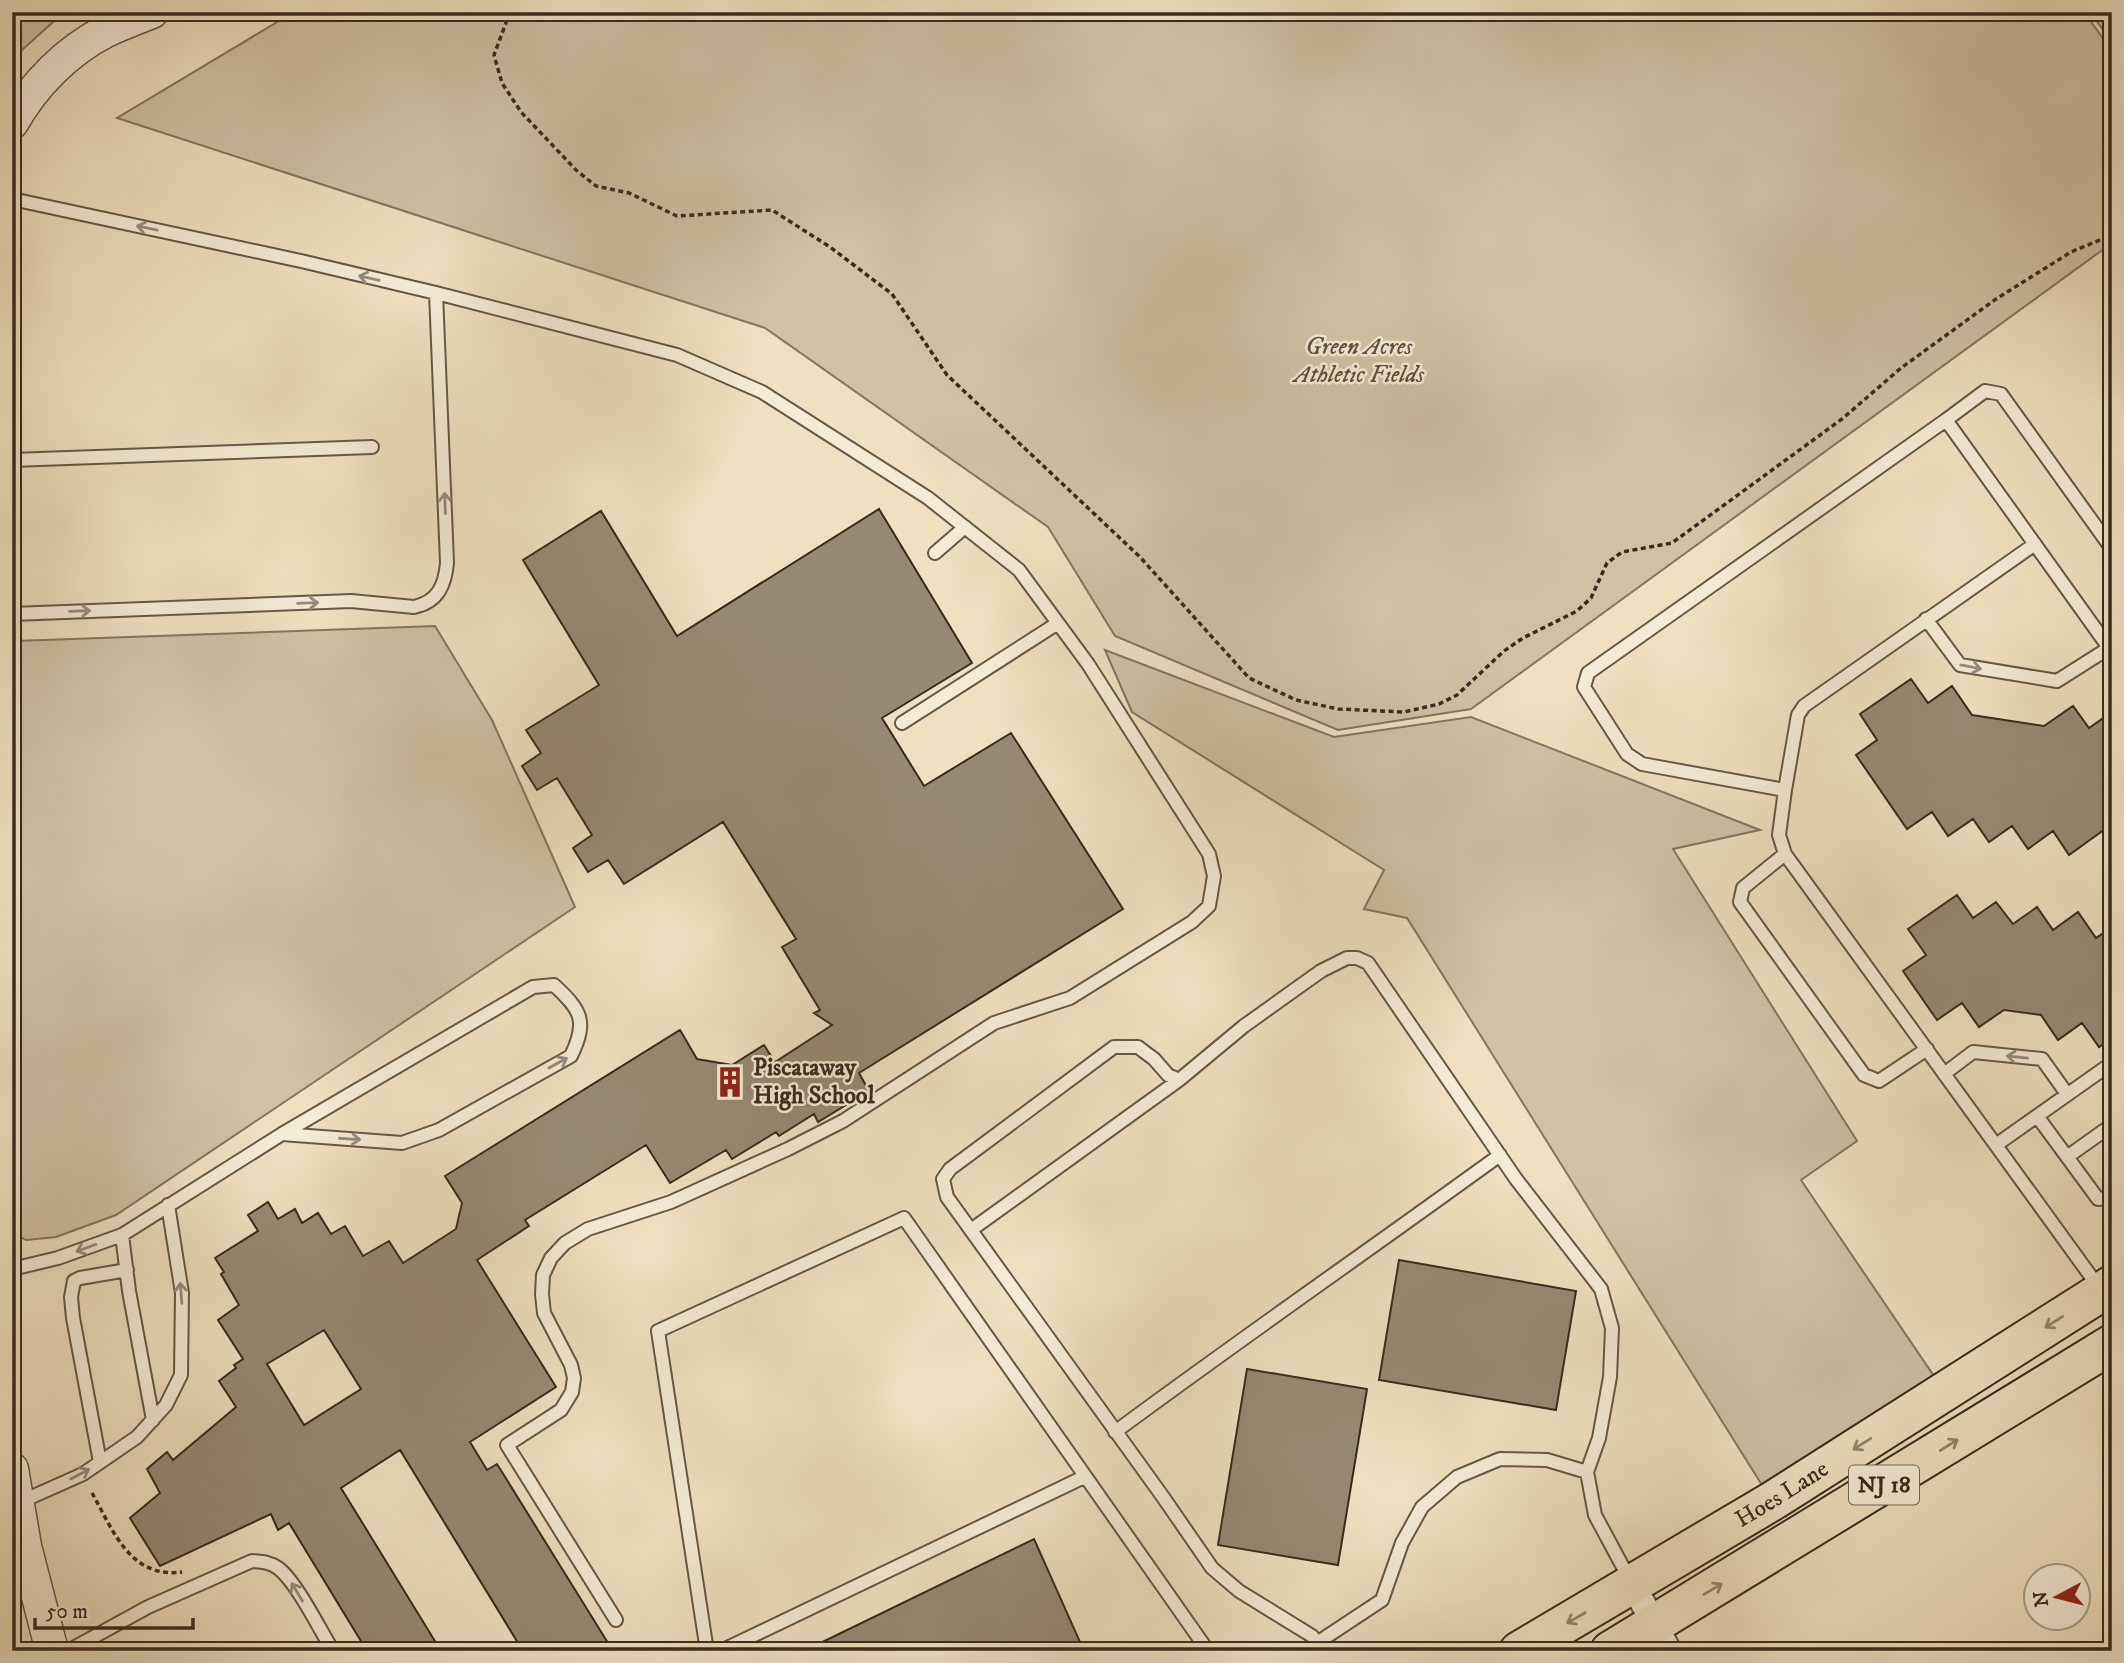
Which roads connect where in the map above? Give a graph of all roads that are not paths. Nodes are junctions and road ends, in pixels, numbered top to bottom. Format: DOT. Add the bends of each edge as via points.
graph roads {
  1 [pos="152,12"];
  2 [pos="12,123"];
  3 [pos="12,199"];
  4 [pos="436,293"];
  5 [pos="1946,420"];
  6 [pos="372,447"];
  7 [pos="12,460"];
  8 [pos="965,527"];
  9 [pos="2035,544"];
  10 [pos="2112,549"];
  11 [pos="935,553"];
  12 [pos="12,614"];
  13 [pos="1926,619"];
  14 [pos="1058,623"];
  15 [pos="2110,650"];
  16 [pos="902,723"];
  17 [pos="1785,790"];
  18 [pos="1785,854"];
  19 [pos="1927,1049"];
  20 [pos="2112,1063"];
  21 [pos="1944,1073"];
  22 [pos="1179,1080"];
  23 [pos="2067,1094"];
  24 [pos="2037,1116"];
  25 [pos="2112,1125"];
  26 [pos="282,1134"];
  27 [pos="1996,1145"];
  28 [pos="1500,1155"];
  29 [pos="2067,1157"];
  30 [pos="2112,1198"];
  31 [pos="168,1205"];
  32 [pos="971,1230"];
  33 [pos="122,1235"];
  34 [pos="12,1269"];
  35 [pos="127,1270"];
  36 [pos="2107,1288"];
  37 [pos="2112,1344"];
  38 [pos="153,1420"];
  39 [pos="1115,1432"];
  40 [pos="100,1462"];
  41 [pos="12,1469"];
  42 [pos="1587,1472"];
  43 [pos="1084,1477"];
  44 [pos="18,1503"];
  45 [pos="1633,1585"];
  46 [pos="616,1620"];
  47 [pos="1662,1638"];
  48 [pos="1320,1647"];
  49 [pos="52,1651"];
  50 [pos="68,1651"];
  51 [pos="333,1651"];
  52 [pos="707,1651"];
  53 [pos="721,1651"];
  54 [pos="1208,1651"];
  55 [pos="1519,1651"];
  56 [pos="1610,1651"];
  1 -- 2 [label="street" via="106,31 59,63"];
  4 -- 3 [label="lane, one-way"];
  4 -- 8 [label="lane" via="677,355 762,392 928,498"];
  12 -- 4 [label="lane, one-way" via="351,601 414,607 433,600 446,580 447,563"];
  5 -- 9 [label="lane"];
  5 -- 10 [label="lane" via="1984,391 2001,394"];
  5 -- 17 [label="lane" via="1588,673 1584,687 1627,754 1642,764"];
  6 -- 7 [label="lane"];
  8 -- 11 [label="lane"];
  8 -- 14 [label="lane" via="1018,570"];
  9 -- 13 [label="lane"];
  9 -- 15 [label="lane"];
  13 -- 15 [label="lane, one-way" via="1960,665 2057,681"];
  13 -- 17 [label="lane" via="1804,706 1798,715"];
  14 -- 16 [label="lane"];
  14 -- 46 [label="lane" via="1209,854 1214,876 1209,906 1192,922 1070,998 994,1023 843,1121 671,1202 588,1229 551,1258 543,1275 544,1313 571,1365 572,1392 561,1410 507,1445"];
  17 -- 18 [label="lane" via="1779,835"];
  18 -- 19 [label="lane"];
  18 -- 19 [label="lane" via="1743,888 1740,902 1864,1075 1879,1081"];
  19 -- 21 [label="lane"];
  20 -- 23 [label="lane"];
  23 -- 21 [label="lane, one-way" via="2042,1059 1973,1052"];
  21 -- 27 [label="lane"];
  22 -- 28 [label="lane" via="1321,971 1357,958 1368,963"];
  22 -- 32 [label="lane"];
  22 -- 32 [label="lane" via="1138,1047 1114,1047 950,1169 943,1179 947,1197"];
  23 -- 24 [label="lane"];
  24 -- 27 [label="lane"];
  24 -- 29 [label="lane"];
  25 -- 29 [label="lane"];
  26 -- 26 [label="lane, one-way" via="402,1143 439,1130 571,1056 580,1038 581,1020 570,1000 554,985 533,987"];
  26 -- 31 [label="lane"];
  27 -- 36 [label="lane"];
  28 -- 39 [label="lane"];
  28 -- 42 [label="lane" via="1601,1290 1612,1328 1610,1377 1599,1438"];
  29 -- 30 [label="lane" via="2098,1199"];
  31 -- 33 [label="lane"];
  38 -- 31 [label="lane, one-way" via="181,1375 182,1293"];
  32 -- 39 [label="lane"];
  33 -- 34 [label="lane, one-way"];
  33 -- 35 [label="lane"];
  35 -- 38 [label="lane"];
  35 -- 40 [label="lane" via="80,1278 74,1281 71,1297"];
  36 -- 45 [label="highway, Hoes Lane / NJ 18, one-way"];
  47 -- 37 [label="highway, Hoes Lane / NJ 18, one-way"];
  38 -- 40 [label="lane"];
  39 -- 48 [label="lane" via="1212,1568 1239,1591 1312,1636"];
  44 -- 40 [label="lane, one-way"];
  41 -- 44 [label="street"];
  42 -- 45 [label="lane" via="1595,1515"];
  42 -- 48 [label="lane" via="1547,1460 1500,1460 1457,1477 1422,1507 1402,1543 1382,1600"];
  43 -- 52 [label="lane" via="904,1218 658,1331"];
  43 -- 53 [label="lane"];
  43 -- 54 [label="lane"];
  44 -- 49 [label="street"];
  45 -- 47 [label="street"];
  45 -- 55 [label="highway, Hoes Lane / NJ 18, one-way"];
  47 -- 56 [label="highway, Hoes Lane / NJ 18"];
  51 -- 50 [label="lane, one-way" via="289,1578 277,1567 252,1561 148,1607"];
}
